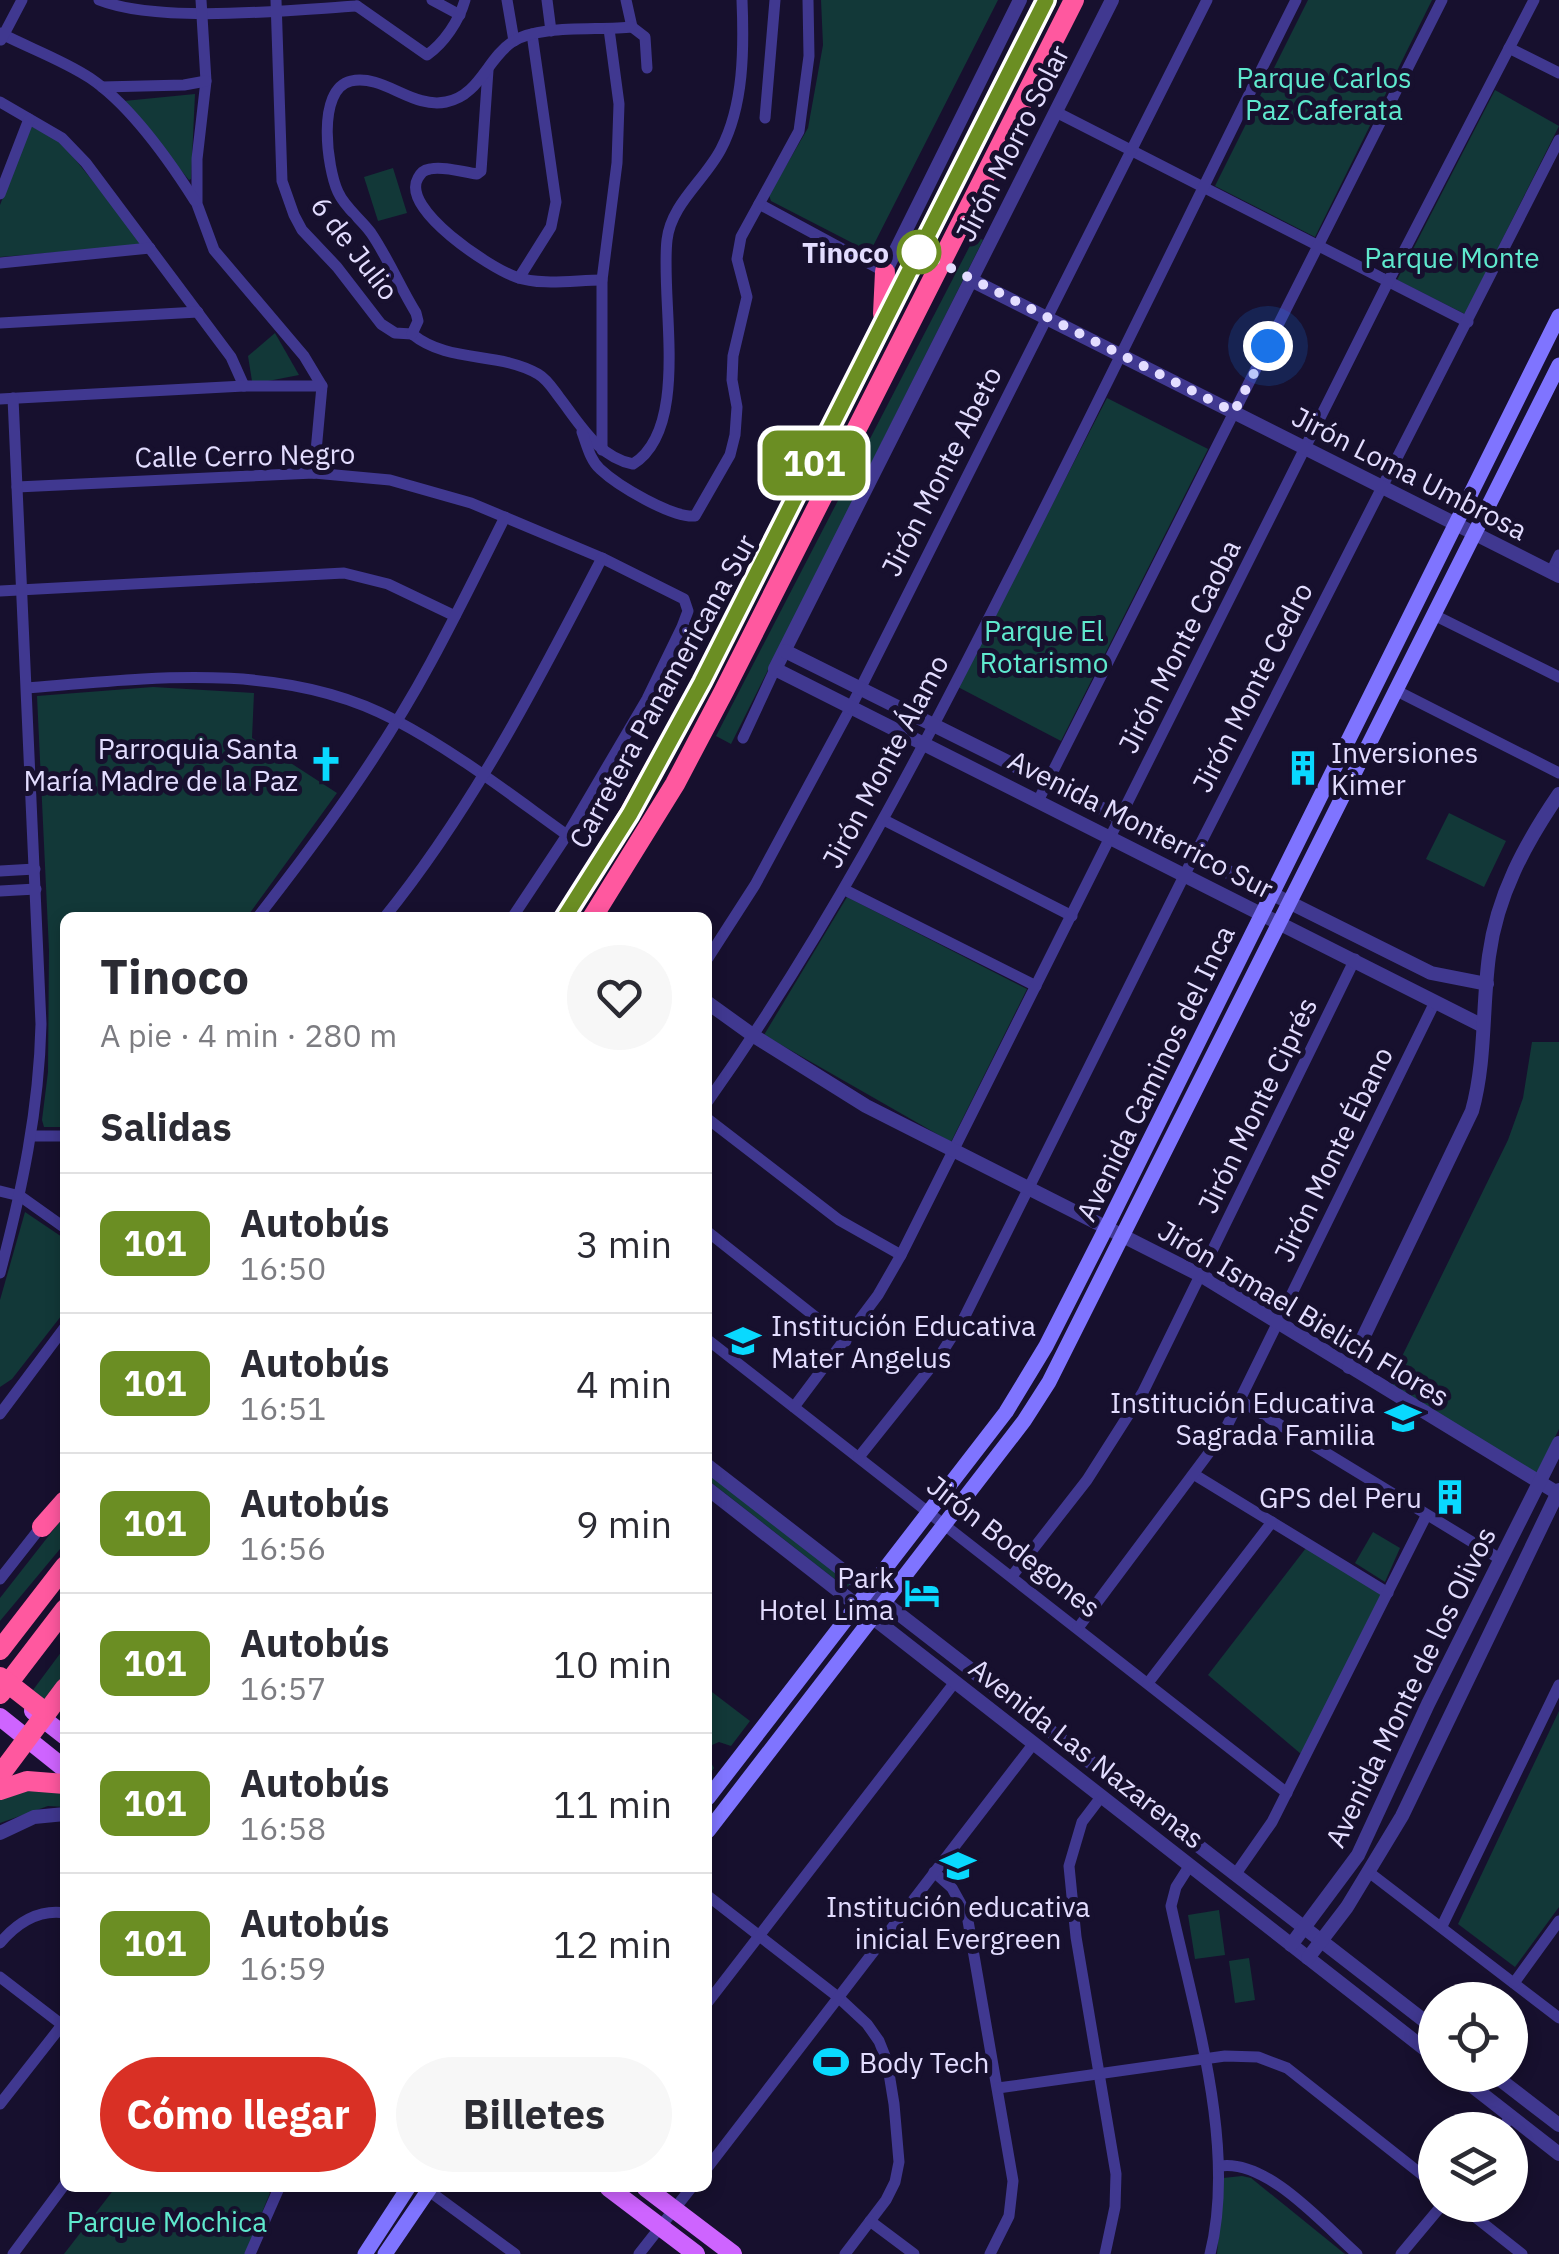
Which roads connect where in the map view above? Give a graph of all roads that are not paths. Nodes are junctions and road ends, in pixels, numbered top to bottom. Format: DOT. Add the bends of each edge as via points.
graph roads {
  1 [pos="22,0"];
  2 [pos="99,0"];
  3 [pos="432,0"];
  4 [pos="465,0"];
  5 [pos="507,0"];
  6 [pos="547,0"];
  7 [pos="626,0"];
  8 [pos="742,0"];
  9 [pos="775,0"];
  10 [pos="808,0"];
  11 [pos="1020,0"];
  12 [pos="1046,0"];
  13 [pos="1074,0"];
  14 [pos="1112,0"];
  15 [pos="1207,0"];
  16 [pos="1296,0"];
  17 [pos="1442,0"];
  18 [pos="1534,0"];
  19 [pos="357,3"];
  20 [pos="122,4"];
  21 [pos="277,5"];
  22 [pos="202,6"];
  23 [pos="460,15"];
  24 [pos="632,27"];
  25 [pos="609,30"];
  26 [pos="551,32"];
  27 [pos="532,34"];
  28 [pos="1,37"];
  29 [pos="514,40"];
  30 [pos="1509,48"];
  31 [pos="647,68"];
  32 [pos="488,70"];
  33 [pos="1559,73"];
  34 [pos="206,80"];
  35 [pos="102,87"];
  36 [pos="0,102"];
  37 [pos="1056,112"];
  38 [pos="765,118"];
  39 [pos="30,119"];
  40 [pos="1559,140"];
  41 [pos="1130,150"];
  42 [pos="1203,188"];
  43 [pos="0,194"];
  44 [pos="197,204"];
  45 [pos="758,204"];
  46 [pos="1318,247"];
  47 [pos="150,248"];
  48 [pos="0,262"];
  49 [pos="886,272"];
  50 [pos="519,278"];
  51 [pos="602,280"];
  52 [pos="971,280"];
  53 [pos="1388,282"];
  54 [pos="198,312"];
  55 [pos="1559,316"];
  56 [pos="1046,318"];
  57 [pos="1468,322"];
  58 [pos="0,323"];
  59 [pos="882,326"];
  60 [pos="412,334"];
  61 [pos="1123,356"];
  62 [pos="1559,365"];
  63 [pos="244,386"];
  64 [pos="322,386"];
  65 [pos="6,398"];
  66 [pos="1234,412"];
  67 [pos="578,422"];
  68 [pos="1306,448"];
  69 [pos="602,450"];
  70 [pos="314,473"];
  71 [pos="17,487"];
  72 [pos="1382,487"];
  73 [pos="506,517"];
  74 [pos="1456,524"];
  75 [pos="1475,534"];
  76 [pos="1559,555"];
  77 [pos="602,558"];
  78 [pos="1555,574"];
  79 [pos="23,590"];
  80 [pos="0,591"];
  81 [pos="455,616"];
  82 [pos="1434,616"];
  83 [pos="785,650"];
  84 [pos="775,669"];
  85 [pos="1559,677"];
  86 [pos="27,688"];
  87 [pos="861,688"];
  88 [pos="1396,691"];
  89 [pos="851,707"];
  90 [pos="396,720"];
  91 [pos="935,725"];
  92 [pos="743,738"];
  93 [pos="925,744"];
  94 [pos="1559,773"];
  95 [pos="484,776"];
  96 [pos="1048,782"];
  97 [pos="1559,794"];
  98 [pos="1038,801"];
  99 [pos="1120,818"];
  100 [pos="884,820"];
  101 [pos="566,835"];
  102 [pos="1111,838"];
  103 [pos="1195,855"];
  104 [pos="624,868"];
  105 [pos="35,869"];
  106 [pos="0,871"];
  107 [pos="1185,874"];
  108 [pos="36,888"];
  109 [pos="845,890"];
  110 [pos="0,891"];
  111 [pos="1272,894"];
  112 [pos="1291,903"];
  113 [pos="262,912"];
  114 [pos="389,912"];
  115 [pos="516,912"];
  116 [pos="568,912"];
  117 [pos="596,912"];
  118 [pos="606,912"];
  119 [pos="1262,913"];
  120 [pos="1072,916"];
  121 [pos="1281,922"];
  122 [pos="712,952"];
  123 [pos="1355,959"];
  124 [pos="1487,984"];
  125 [pos="1036,986"];
  126 [pos="1435,1002"];
  127 [pos="712,1005"];
  128 [pos="1483,1026"];
  129 [pos="754,1036"];
  130 [pos="712,1095"];
  131 [pos="712,1122"];
  132 [pos="32,1136"];
  133 [pos="60,1136"];
  134 [pos="952,1151"];
  135 [pos="1030,1190"];
  136 [pos="0,1191"];
  137 [pos="20,1196"];
  138 [pos="60,1224"];
  139 [pos="1106,1228"];
  140 [pos="712,1235"];
  141 [pos="1124,1237"];
  142 [pos="901,1255"];
  143 [pos="0,1273"];
  144 [pos="1202,1276"];
  145 [pos="1280,1322"];
  146 [pos="60,1334"];
  147 [pos="846,1341"];
  148 [pos="712,1343"];
  149 [pos="1350,1367"];
  150 [pos="14,1396"];
  151 [pos="0,1400"];
  152 [pos="1241,1401"];
  153 [pos="794,1407"];
  154 [pos="0,1414"];
  155 [pos="1559,1443"];
  156 [pos="859,1457"];
  157 [pos="712,1469"];
  158 [pos="1195,1475"];
  159 [pos="1539,1482"];
  160 [pos="712,1492"];
  161 [pos="1558,1492"];
  162 [pos="60,1505"];
  163 [pos="928,1510"];
  164 [pos="1426,1516"];
  165 [pos="1272,1522"];
  166 [pos="946,1524"];
  167 [pos="42,1526"];
  168 [pos="1500,1559"];
  169 [pos="60,1572"];
  170 [pos="1012,1576"];
  171 [pos="0,1579"];
  172 [pos="868,1591"];
  173 [pos="1388,1593"];
  174 [pos="884,1603"];
  175 [pos="857,1606"];
  176 [pos="60,1616"];
  177 [pos="872,1618"];
  178 [pos="1078,1628"];
  179 [pos="0,1650"];
  180 [pos="0,1677"];
  181 [pos="956,1682"];
  182 [pos="1148,1683"];
  183 [pos="1559,1685"];
  184 [pos="60,1693"];
  185 [pos="0,1694"];
  186 [pos="40,1713"];
  187 [pos="0,1717"];
  188 [pos="60,1731"];
  189 [pos="21,1734"];
  190 [pos="1034,1744"];
  191 [pos="60,1765"];
  192 [pos="0,1775"];
  193 [pos="60,1784"];
  194 [pos="0,1790"];
  195 [pos="712,1793"];
  196 [pos="1287,1793"];
  197 [pos="1100,1797"];
  198 [pos="60,1814"];
  199 [pos="712,1826"];
  200 [pos="0,1833"];
  201 [pos="1190,1866"];
  202 [pos="934,1872"];
  203 [pos="1370,1873"];
  204 [pos="1236,1874"];
  205 [pos="712,1899"];
  206 [pos="60,1913"];
  207 [pos="1559,1922"];
  208 [pos="1442,1926"];
  209 [pos="1305,1928"];
  210 [pos="758,1935"];
  211 [pos="1322,1941"];
  212 [pos="0,1943"];
  213 [pos="1292,1945"];
  214 [pos="1308,1958"];
  215 [pos="0,1978"];
  216 [pos="1514,1982"];
  217 [pos="1528,1993"];
  218 [pos="712,1997"];
  219 [pos="838,1997"];
  220 [pos="1418,2016"];
  221 [pos="1559,2018"];
  222 [pos="60,2023"];
  223 [pos="60,2031"];
  224 [pos="1418,2044"];
  225 [pos="1204,2059"];
  226 [pos="1100,2074"];
  227 [pos="998,2088"];
  228 [pos="1480,2092"];
  229 [pos="1516,2092"];
  230 [pos="0,2104"];
  231 [pos="1506,2112"];
  232 [pos="1559,2125"];
  233 [pos="1528,2129"];
  234 [pos="1559,2154"];
  235 [pos="712,2161"];
  236 [pos="1220,2166"];
  237 [pos="1418,2172"];
  238 [pos="60,2191"];
  239 [pos="276,2192"];
  240 [pos="405,2192"];
  241 [pos="425,2192"];
  242 [pos="433,2192"];
  243 [pos="615,2192"];
  244 [pos="651,2192"];
  245 [pos="688,2192"];
  246 [pos="674,2210"];
  247 [pos="870,2221"];
  248 [pos="1428,2222"];
  249 [pos="1482,2222"];
  250 [pos="660,2227"];
  251 [pos="16,2253"];
  252 [pos="512,2253"];
  253 [pos="250,2254"];
  254 [pos="365,2254"];
  255 [pos="385,2254"];
  256 [pos="639,2254"];
  257 [pos="696,2254"];
  258 [pos="732,2254"];
  259 [pos="845,2254"];
  260 [pos="914,2254"];
  261 [pos="990,2254"];
  262 [pos="1105,2254"];
  263 [pos="1210,2254"];
  264 [pos="1357,2254"];
  265 [pos="1401,2254"];
  266 [pos="1522,2254"];
  1 -- 28 [label="street"];
  2 -- 20 [label="street"];
  3 -- 23 [label="street"];
  4 -- 23 [label="street"];
  5 -- 29 [label="street"];
  6 -- 26 [label="street"];
  7 -- 24 [label="street"];
  8 -- 69 [label="street" via="744,46 732,124 669,226 664,423 649,454 633,464"];
  9 -- 38 [label="street"];
  10 -- 45 [label="street" via="799,131"];
  11 -- 49 [label="street"];
  12 -- 59 [label="highway, Carretera Panamericana Sur"];
  13 -- 104 [label="highway, Carretera Panamericana Sur" via="724,691"];
  14 -- 37 [label="street, Jirón Morro Solar"];
  15 -- 41 [label="street, Jirón Monte Abeto"];
  16 -- 42 [label="street, Jirón Monte Álamo"];
  17 -- 46 [label="street"];
  18 -- 30 [label="street, Jirón Monte Caoba"];
  19 -- 21 [label="street"];
  19 -- 23 [label="street" via="427,55"];
  20 -- 22 [label="street"];
  21 -- 22 [label="street"];
  21 -- 60 [label="street, 6 de Julio" via="281,162 294,215 382,324"];
  22 -- 34 [label="street"];
  24 -- 25 [label="street"];
  24 -- 31 [label="street" via="645,37"];
  25 -- 26 [label="street"];
  25 -- 51 [label="street" via="618,146"];
  26 -- 27 [label="street"];
  27 -- 29 [label="street"];
  27 -- 50 [label="street" via="556,202 551,228"];
  28 -- 35 [label="street"];
  29 -- 32 [label="street"];
  30 -- 33 [label="street"];
  30 -- 53 [label="street, Jirón Monte Caoba"];
  32 -- 50 [label="street" via="481,171 430,168 414,191 439,226"];
  32 -- 60 [label="street, 6 de Julio" via="464,95 445,103 350,81 330,102 333,179 416,312"];
  34 -- 35 [label="street"];
  34 -- 44 [label="street"];
  35 -- 44 [label="street"];
  36 -- 39 [label="street"];
  37 -- 41 [label="street"];
  37 -- 52 [label="street, Jirón Morro Solar"];
  39 -- 43 [label="street"];
  39 -- 47 [label="street" via="86,163"];
  40 -- 57 [label="street, Jirón Monte Cedro"];
  41 -- 42 [label="street"];
  41 -- 56 [label="street, Jirón Monte Abeto"];
  42 -- 46 [label="street"];
  42 -- 61 [label="street, Jirón Monte Álamo"];
  44 -- 64 [label="street" via="214,250"];
  45 -- 49 [label="street"];
  45 -- 67 [label="street" via="737,258 747,297 733,356 736,436 696,516 666,510 601,470"];
  46 -- 53 [label="street"];
  46 -- 66 [label="street"];
  47 -- 48 [label="street"];
  47 -- 54 [label="street"];
  49 -- 59 [label="highway"];
  50 -- 51 [label="street"];
  51 -- 69 [label="street"];
  52 -- 56 [label="street, Jirón Loma Umbrosa"];
  52 -- 83 [label="street, Jirón Morro Solar"];
  53 -- 57 [label="street"];
  53 -- 68 [label="street, Jirón Monte Caoba"];
  54 -- 58 [label="street"];
  54 -- 63 [label="street"];
  55 -- 74 [label="main road, Avenida Caminos del Inca"];
  56 -- 61 [label="street, Jirón Loma Umbrosa"];
  56 -- 87 [label="street, Jirón Monte Abeto"];
  57 -- 72 [label="street, Jirón Monte Cedro"];
  59 -- 116 [label="highway, Carretera Panamericana Sur" via="671,741"];
  60 -- 67 [label="street" via="446,353 540,374"];
  61 -- 66 [label="street, Jirón Loma Umbrosa"];
  61 -- 91 [label="street, Jirón Monte Álamo"];
  62 -- 75 [label="main road, Avenida Caminos del Inca"];
  63 -- 64 [label="street"];
  63 -- 65 [label="street"];
  64 -- 70 [label="street"];
  65 -- 71 [label="street"];
  66 -- 68 [label="street, Jirón Loma Umbrosa"];
  66 -- 96 [label="street"];
  67 -- 69 [label="street"];
  68 -- 72 [label="street, Jirón Loma Umbrosa"];
  68 -- 99 [label="street, Jirón Monte Caoba"];
  70 -- 71 [label="street, Calle Cerro Negro"];
  70 -- 73 [label="street, Calle Cerro Negro" via="430,489"];
  71 -- 79 [label="street"];
  72 -- 74 [label="street, Jirón Loma Umbrosa"];
  72 -- 103 [label="street, Jirón Monte Cedro"];
  73 -- 77 [label="street, Calle Cerro Negro"];
  73 -- 81 [label="street"];
  74 -- 75 [label="street, Jirón Loma Umbrosa"];
  74 -- 111 [label="main road, Avenida Caminos del Inca"];
  75 -- 78 [label="street, Jirón Loma Umbrosa"];
  75 -- 82 [label="main road, Avenida Caminos del Inca"];
  76 -- 78 [label="street"];
  77 -- 95 [label="street"];
  77 -- 101 [label="street, Calle Cerro Negro" via="676,594 688,611 647,699"];
  79 -- 80 [label="street"];
  79 -- 81 [label="street" via="344,573 388,584"];
  79 -- 86 [label="street"];
  81 -- 90 [label="street"];
  82 -- 85 [label="street"];
  82 -- 88 [label="main road, Avenida Caminos del Inca"];
  83 -- 84 [label="street, Jirón Morro Solar"];
  83 -- 87 [label="street, Avenida Monterrico Sur"];
  84 -- 89 [label="street, Avenida Monterrico Sur"];
  84 -- 92 [label="street, Jirón Morro Solar"];
  86 -- 90 [label="street" via="202,677 286,685"];
  86 -- 105 [label="street"];
  87 -- 89 [label="street, Jirón Monte Abeto"];
  87 -- 91 [label="street, Avenida Monterrico Sur"];
  88 -- 94 [label="street"];
  88 -- 112 [label="main road, Avenida Caminos del Inca"];
  89 -- 93 [label="street, Avenida Monterrico Sur"];
  89 -- 122 [label="street, Jirón Monte Abeto"];
  90 -- 95 [label="street"];
  90 -- 113 [label="street" via="320,838"];
  91 -- 93 [label="street, Jirón Monte Álamo"];
  91 -- 96 [label="street, Avenida Monterrico Sur"];
  93 -- 98 [label="street, Avenida Monterrico Sur"];
  93 -- 100 [label="street, Jirón Monte Álamo"];
  95 -- 101 [label="street"];
  95 -- 114 [label="street"];
  96 -- 98 [label="street"];
  96 -- 99 [label="street, Avenida Monterrico Sur"];
  97 -- 124 [label="street" via="1510,878"];
  98 -- 102 [label="street, Avenida Monterrico Sur"];
  99 -- 102 [label="street, Jirón Monte Caoba"];
  99 -- 103 [label="street, Avenida Monterrico Sur"];
  100 -- 109 [label="street, Jirón Monte Álamo"];
  100 -- 120 [label="street"];
  101 -- 115 [label="street"];
  102 -- 107 [label="street, Avenida Monterrico Sur"];
  102 -- 120 [label="street, Jirón Monte Caoba"];
  103 -- 107 [label="street, Jirón Monte Cedro"];
  103 -- 111 [label="street, Avenida Monterrico Sur"];
  104 -- 117 [label="highway, Carretera Panamericana Sur"];
  104 -- 118 [label="highway"];
  105 -- 106 [label="street"];
  105 -- 108 [label="street"];
  107 -- 119 [label="street, Avenida Monterrico Sur"];
  107 -- 135 [label="street, Jirón Monte Cedro"];
  108 -- 110 [label="street"];
  108 -- 132 [label="street" via="42,1024"];
  109 -- 125 [label="street"];
  109 -- 129 [label="street, Jirón Monte Álamo"];
  111 -- 112 [label="street, Avenida Monterrico Sur"];
  111 -- 119 [label="main road, Avenida Caminos del Inca"];
  112 -- 121 [label="main road, Avenida Caminos del Inca"];
  112 -- 124 [label="street, Avenida Monterrico Sur" via="1431,973"];
  119 -- 121 [label="street, Avenida Monterrico Sur"];
  119 -- 139 [label="main road, Avenida Caminos del Inca"];
  120 -- 125 [label="street, Jirón Monte Caoba"];
  121 -- 123 [label="street, Avenida Monterrico Sur"];
  121 -- 141 [label="main road, Avenida Caminos del Inca"];
  123 -- 126 [label="street, Avenida Monterrico Sur"];
  123 -- 144 [label="street, Jirón Monte Ciprés"];
  124 -- 128 [label="street"];
  125 -- 134 [label="street, Jirón Monte Caoba"];
  126 -- 128 [label="street, Avenida Monterrico Sur"];
  126 -- 145 [label="street, Jirón Monte Ébano"];
  127 -- 129 [label="street, Jirón Ismael Bielich Flores"];
  128 -- 149 [label="street" via="1472,1111"];
  129 -- 130 [label="street, Jirón Monte Álamo"];
  129 -- 134 [label="street, Jirón Ismael Bielich Flores"];
  131 -- 142 [label="street" via="838,1220"];
  132 -- 133 [label="street"];
  132 -- 137 [label="street"];
  134 -- 135 [label="street, Jirón Ismael Bielich Flores"];
  134 -- 142 [label="street, Jirón Monte Caoba"];
  135 -- 139 [label="street, Jirón Ismael Bielich Flores"];
  135 -- 156 [label="street, Jirón Monte Cedro" via="964,1318"];
  136 -- 137 [label="street"];
  137 -- 138 [label="street"];
  137 -- 143 [label="street"];
  139 -- 141 [label="street, Jirón Ismael Bielich Flores"];
  139 -- 163 [label="main road, Avenida Caminos del Inca" via="1028,1378"];
  140 -- 147 [label="street"];
  141 -- 144 [label="street, Jirón Ismael Bielich Flores"];
  141 -- 166 [label="main road, Avenida Caminos del Inca" via="1049,1382"];
  142 -- 147 [label="street, Jirón Monte Caoba"];
  144 -- 145 [label="street, Jirón Ismael Bielich Flores"];
  144 -- 170 [label="street, Jirón Monte Ciprés" via="1118,1435"];
  145 -- 149 [label="street, Jirón Ismael Bielich Flores"];
  145 -- 152 [label="street, Jirón Monte Ébano"];
  146 -- 150 [label="street"];
  147 -- 153 [label="street, Jirón Monte Caoba"];
  148 -- 153 [label="street, Jirón Bodegones"];
  149 -- 159 [label="street, Jirón Ismael Bielich Flores"];
  150 -- 151 [label="street"];
  150 -- 154 [label="street"];
  152 -- 158 [label="street, Jirón Monte Ébano"];
  152 -- 164 [label="street"];
  153 -- 156 [label="street, Jirón Bodegones"];
  155 -- 159 [label="street, Avenida Monte de los Olivos"];
  156 -- 163 [label="street, Jirón Bodegones"];
  157 -- 172 [label="street, Avenida Las Nazarenas"];
  158 -- 165 [label="street"];
  158 -- 178 [label="street, Jirón Monte Ébano"];
  159 -- 161 [label="street, Jirón Ismael Bielich Flores"];
  159 -- 168 [label="street, Avenida Monte de los Olivos"];
  160 -- 175 [label="street, Avenida Las Nazarenas"];
  161 -- 203 [label="street, Avenida Monte de los Olivos"];
  162 -- 167 [label="highway"];
  163 -- 166 [label="street, Jirón Bodegones"];
  163 -- 172 [label="main road, Avenida Caminos del Inca"];
  164 -- 168 [label="street"];
  164 -- 173 [label="street"];
  165 -- 173 [label="street"];
  165 -- 182 [label="street"];
  166 -- 170 [label="street, Jirón Bodegones"];
  166 -- 174 [label="main road, Avenida Caminos del Inca"];
  167 -- 171 [label="street"];
  168 -- 209 [label="street, Avenida Monte de los Olivos" via="1358,1855"];
  169 -- 179 [label="highway"];
  170 -- 178 [label="street, Jirón Bodegones"];
  172 -- 174 [label="street, Avenida Las Nazarenas"];
  172 -- 175 [label="main road, Avenida Caminos del Inca"];
  173 -- 196 [label="street"];
  174 -- 177 [label="main road, Avenida Caminos del Inca"];
  174 -- 204 [label="street, Avenida Las Nazarenas"];
  175 -- 177 [label="street, Avenida Las Nazarenas"];
  175 -- 195 [label="main road, Avenida Caminos del Inca"];
  176 -- 185 [label="highway"];
  177 -- 181 [label="street, Avenida Las Nazarenas"];
  177 -- 199 [label="main road, Avenida Caminos del Inca"];
  178 -- 182 [label="street, Jirón Bodegones"];
  180 -- 186 [label="highway, bridge"];
  181 -- 190 [label="street, Avenida Las Nazarenas"];
  181 -- 210 [label="street"];
  182 -- 196 [label="street, Jirón Bodegones"];
  183 -- 208 [label="street"];
  184 -- 186 [label="highway"];
  186 -- 188 [label="main road"];
  186 -- 189 [label="highway"];
  187 -- 189 [label="main road"];
  189 -- 191 [label="main road"];
  189 -- 192 [label="highway"];
  190 -- 197 [label="street, Avenida Las Nazarenas"];
  190 -- 202 [label="street"];
  193 -- 194 [label="highway" via="27,1781"];
  196 -- 204 [label="street"];
  197 -- 201 [label="street, Avenida Las Nazarenas"];
  197 -- 226 [label="street" via="1082,1822 1069,1866"];
  198 -- 200 [label="street" via="34,1817"];
  201 -- 213 [label="street, Avenida Las Nazarenas"];
  201 -- 225 [label="street" via="1172,1906"];
  202 -- 219 [label="street"];
  202 -- 227 [label="street" via="967,1915"];
  203 -- 208 [label="street"];
  203 -- 211 [label="street, Avenida Monte de los Olivos"];
  204 -- 209 [label="street, Avenida Las Nazarenas"];
  205 -- 210 [label="street"];
  206 -- 212 [label="street" via="24,1921"];
  207 -- 216 [label="street"];
  208 -- 216 [label="street"];
  209 -- 211 [label="street, Avenida Las Nazarenas"];
  209 -- 213 [label="street, Avenida Monte de los Olivos"];
  210 -- 218 [label="street"];
  210 -- 219 [label="street"];
  211 -- 214 [label="street, Avenida Monte de los Olivos"];
  211 -- 220 [label="street, Avenida Las Nazarenas"];
  213 -- 214 [label="street, Avenida Las Nazarenas"];
  214 -- 224 [label="street, Avenida Las Nazarenas"];
  215 -- 222 [label="street"];
  217 -- 221 [label="street"];
  219 -- 235 [label="street"];
  219 -- 247 [label="street" via="880,2041 894,2104 895,2182"];
  223 -- 230 [label="street"];
  225 -- 226 [label="street"];
  225 -- 236 [label="street"];
  225 -- 237 [label="street" via="1244,2055 1287,2068"];
  226 -- 227 [label="street"];
  226 -- 262 [label="street" via="1116,2174"];
  227 -- 261 [label="street" via="1013,2180 1009,2216"];
  228 -- 231 [label="street"];
  229 -- 232 [label="street"];
  233 -- 234 [label="street"];
  236 -- 263 [label="street"];
  236 -- 264 [label="street" via="1244,2166 1272,2180"];
  238 -- 251 [label="street"];
  239 -- 253 [label="street"];
  240 -- 254 [label="main road"];
  241 -- 255 [label="main road"];
  242 -- 252 [label="street"];
  243 -- 250 [label="main road"];
  244 -- 246 [label="main road"];
  245 -- 246 [label="street"];
  246 -- 250 [label="street"];
  246 -- 258 [label="main road"];
  247 -- 259 [label="street"];
  247 -- 260 [label="street"];
  248 -- 265 [label="street"];
  249 -- 266 [label="street"];
  250 -- 256 [label="street"];
  250 -- 257 [label="main road"];
}
